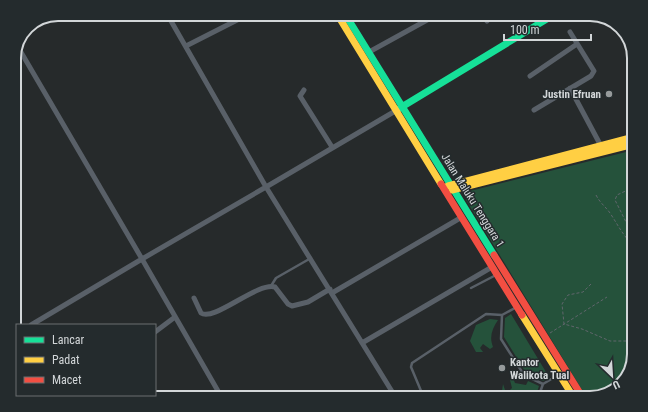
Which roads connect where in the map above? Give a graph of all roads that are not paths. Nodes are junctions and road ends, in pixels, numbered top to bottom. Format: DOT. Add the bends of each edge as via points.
graph roads {
  1 [pos="171,21"];
  2 [pos="235,21"];
  3 [pos="342,21"];
  4 [pos="349,21"];
  5 [pos="425,21"];
  6 [pos="543,21"];
  7 [pos="570,32"];
  8 [pos="577,44"];
  9 [pos="186,46"];
  10 [pos="369,52"];
  11 [pos="21,53"];
  12 [pos="530,76"];
  13 [pos="570,88"];
  14 [pos="304,90"];
  15 [pos="399,108"];
  16 [pos="534,110"];
  17 [pos="627,139"];
  18 [pos="601,146"];
  19 [pos="627,146"];
  20 [pos="332,147"];
  21 [pos="266,187"];
  22 [pos="453,187"];
  23 [pos="445,190"];
  24 [pos="462,217"];
  25 [pos="311,258"];
  26 [pos="142,259"];
  27 [pos="492,267"];
  28 [pos="496,274"];
  29 [pos="271,286"];
  30 [pos="471,288"];
  31 [pos="331,291"];
  32 [pos="194,298"];
  33 [pos="517,307"];
  34 [pos="502,315"];
  35 [pos="175,317"];
  36 [pos="33,324"];
  37 [pos="156,331"];
  38 [pos="362,343"];
  39 [pos="562,373"];
  40 [pos="543,384"];
  41 [pos="218,391"];
  42 [pos="392,391"];
  43 [pos="421,391"];
  44 [pos="540,391"];
  45 [pos="571,391"];
  46 [pos="577,391"];
  1 -- 9 [label="street"];
  2 -- 9 [label="street"];
  3 -- 15 [label="main road, Jalan Maluku Tenggara 1"];
  4 -- 10 [label="main road, Jalan Maluku Tenggara 1"];
  5 -- 10 [label="street"];
  6 -- 15 [label="main road"];
  7 -- 8 [label="street"];
  8 -- 12 [label="street"];
  8 -- 13 [label="street" via="594,71"];
  9 -- 21 [label="street"];
  10 -- 15 [label="main road, Jalan Maluku Tenggara 1"];
  11 -- 26 [label="street"];
  13 -- 16 [label="street"];
  13 -- 18 [label="street"];
  14 -- 20 [label="street" via="300,96"];
  15 -- 20 [label="street"];
  15 -- 22 [label="main road, Jalan Maluku Tenggara 1"];
  15 -- 23 [label="main road, Jalan Maluku Tenggara 1"];
  17 -- 18 [label="main road"];
  18 -- 22 [label="main road"];
  19 -- 22 [label="main road"];
  20 -- 21 [label="street"];
  21 -- 25 [label="street"];
  21 -- 26 [label="street"];
  22 -- 23 [label="main road"];
  22 -- 39 [label="main road, Jalan Maluku Tenggara 1" via="544,336"];
  23 -- 24 [label="main road, Jalan Maluku Tenggara 1"];
  24 -- 27 [label="main road, Jalan Maluku Tenggara 1"];
  24 -- 31 [label="street"];
  25 -- 29 [label="lane" via="276,278"];
  25 -- 31 [label="street"];
  26 -- 35 [label="street"];
  26 -- 36 [label="street"];
  27 -- 28 [label="main road, Jalan Maluku Tenggara 1"];
  27 -- 38 [label="street"];
  28 -- 30 [label="lane"];
  28 -- 33 [label="main road, Jalan Maluku Tenggara 1"];
  29 -- 31 [label="street" via="275,287 292,306 308,302"];
  29 -- 32 [label="street" via="266,286 206,315 200,313"];
  31 -- 38 [label="street"];
  33 -- 34 [label="lane"];
  33 -- 39 [label="main road, Jalan Maluku Tenggara 1"];
  34 -- 40 [label="lane" via="501,339 524,375"];
  34 -- 43 [label="lane" via="486,314 412,363 411,367"];
  35 -- 37 [label="street"];
  35 -- 41 [label="street"];
  38 -- 42 [label="street"];
  39 -- 40 [label="lane"];
  39 -- 45 [label="main road, Jalan Maluku Tenggara 1"];
  39 -- 46 [label="main road, Jalan Maluku Tenggara 1"];
  40 -- 44 [label="lane"];
}
